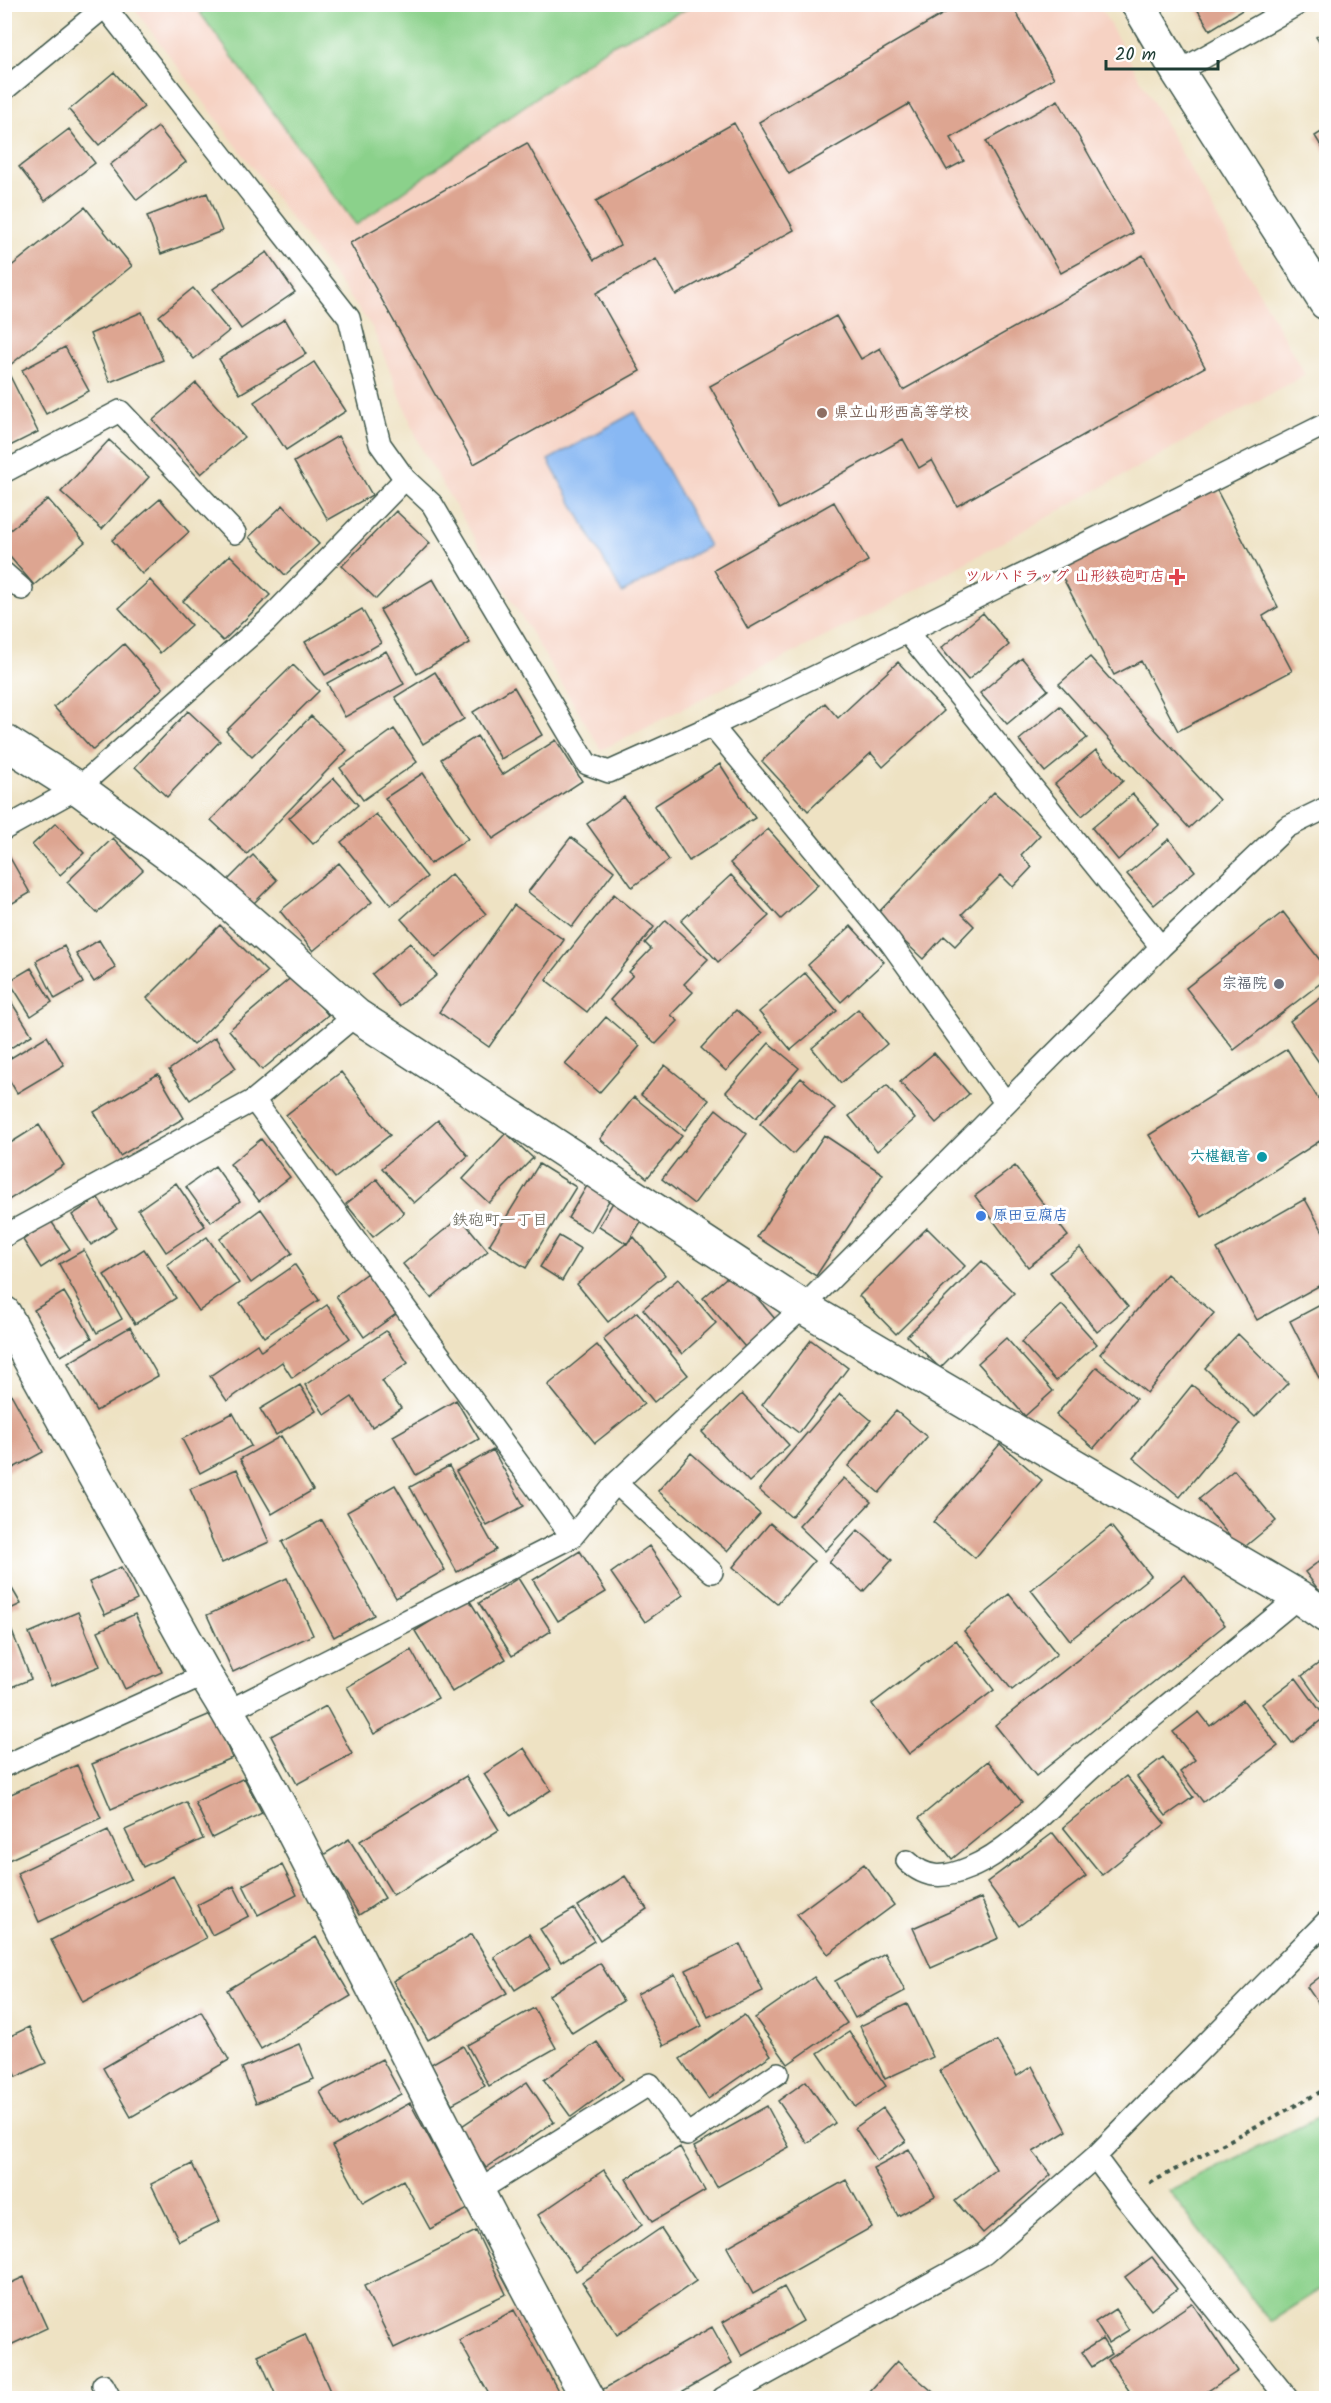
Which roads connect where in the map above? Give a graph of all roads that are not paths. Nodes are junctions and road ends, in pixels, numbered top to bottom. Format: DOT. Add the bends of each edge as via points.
graph roads {
  1 [pos="1138,4"];
  2 [pos="1298,4"];
  3 [pos="107,6"];
  4 [pos="1178,72"];
  5 [pos="4,90"];
  6 [pos="1326,303"];
  7 [pos="1326,424"];
  8 [pos="4,472"];
  9 [pos="405,479"];
  10 [pos="235,532"];
  11 [pos="4,573"];
  12 [pos="22,590"];
  13 [pos="907,632"];
  14 [pos="712,726"];
  15 [pos="4,741"];
  16 [pos="78,788"];
  17 [pos="1326,808"];
  18 [pos="4,829"];
  19 [pos="1161,947"];
  20 [pos="356,1016"];
  21 [pos="254,1100"];
  22 [pos="1005,1102"];
  23 [pos="4,1236"];
  24 [pos="803,1307"];
  25 [pos="4,1313"];
  26 [pos="616,1483"];
  27 [pos="572,1537"];
  28 [pos="712,1572"];
  29 [pos="1299,1597"];
  30 [pos="1326,1616"];
  31 [pos="205,1675"];
  32 [pos="228,1712"];
  33 [pos="4,1766"];
  34 [pos="907,1861"];
  35 [pos="1326,1922"];
  36 [pos="778,2073"];
  37 [pos="1095,2157"];
  38 [pos="478,2191"];
  39 [pos="588,2398"];
  40 [pos="723,2398"];
  41 [pos="1287,2398"];
  1 -- 4 [label="street"];
  2 -- 4 [label="lane"];
  3 -- 5 [label="lane"];
  3 -- 9 [label="lane" via="349,318 380,444"];
  4 -- 6 [label="street"];
  7 -- 13 [label="lane"];
  8 -- 10 [label="lane" via="120,411"];
  9 -- 14 [label="lane" via="432,504 587,764 609,772"];
  9 -- 16 [label="lane" via="267,621"];
  11 -- 12 [label="lane"];
  13 -- 14 [label="lane"];
  13 -- 19 [label="lane"];
  14 -- 22 [label="lane" via="890,942"];
  15 -- 16 [label="street"];
  16 -- 18 [label="lane"];
  16 -- 20 [label="street" via="198,876"];
  17 -- 19 [label="lane" via="1287,827"];
  19 -- 22 [label="lane"];
  20 -- 21 [label="lane"];
  20 -- 24 [label="street"];
  21 -- 23 [label="lane"];
  21 -- 27 [label="lane"];
  22 -- 24 [label="lane"];
  24 -- 26 [label="lane"];
  24 -- 29 [label="street"];
  25 -- 31 [label="street"];
  26 -- 27 [label="lane"];
  26 -- 28 [label="lane"];
  27 -- 32 [label="lane"];
  29 -- 30 [label="street"];
  29 -- 34 [label="lane" via="994,1856 969,1868 928,1876"];
  31 -- 32 [label="street"];
  31 -- 33 [label="lane"];
  32 -- 38 [label="street"];
  35 -- 37 [label="lane"];
  36 -- 38 [label="lane" via="687,2135 650,2084"];
  37 -- 40 [label="lane" via="984,2254"];
  37 -- 41 [label="lane"];
  38 -- 39 [label="street"];
}
